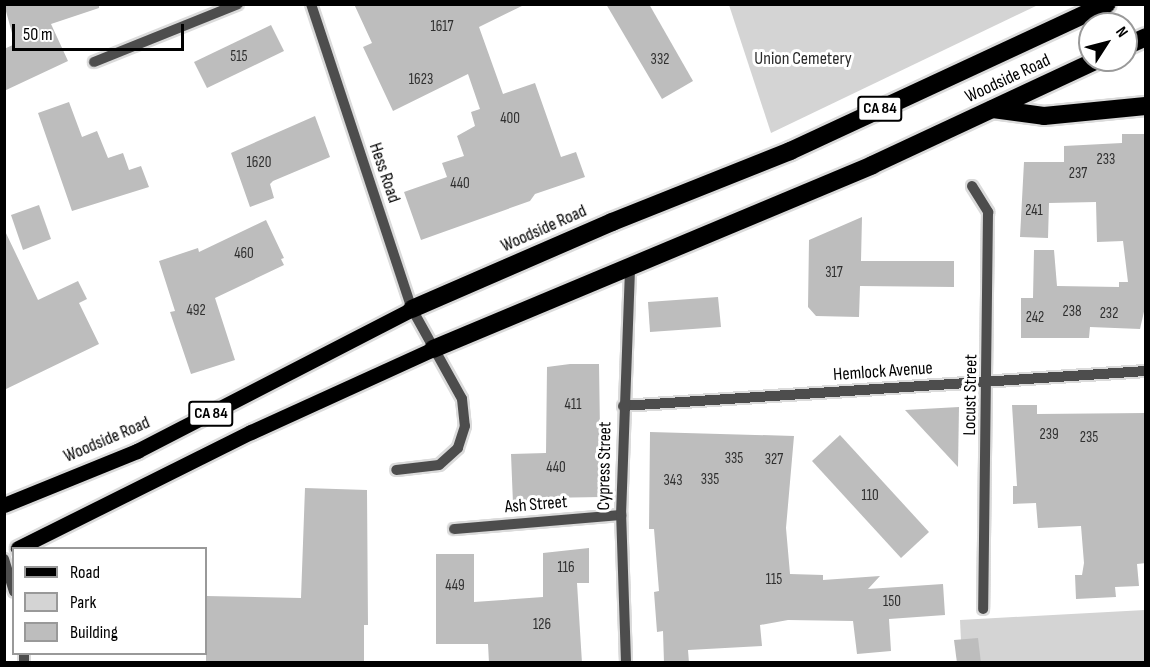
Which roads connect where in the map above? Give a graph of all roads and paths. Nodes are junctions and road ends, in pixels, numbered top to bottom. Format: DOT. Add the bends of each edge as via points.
graph roads {
  1 [pos="238,4"];
  2 [pos="311,4"];
  3 [pos="1107,4"];
  4 [pos="94,62"];
  5 [pos="1078,69"];
  6 [pos="1146,106"];
  7 [pos="993,109"];
  8 [pos="972,186"];
  9 [pos="630,270"];
  10 [pos="412,309"];
  11 [pos="433,349"];
  12 [pos="1146,371"];
  13 [pos="988,381"];
  14 [pos="622,406"];
  15 [pos="396,470"];
  16 [pos="4,505"];
  17 [pos="621,515"];
  18 [pos="454,529"];
  19 [pos="22,547"];
  20 [pos="4,557"];
  21 [pos="12,584"];
  22 [pos="983,609"];
  23 [pos="626,663"];
  1 -- 4 [label="street"];
  2 -- 10 [label="street, Hess Road"];
  3 -- 10 [label="highway, Woodside Road / CA 84" via="790,151 612,222"];
  5 -- 7 [label="highway, Woodside Road / CA 84"];
  6 -- 7 [label="highway" via="1044,116"];
  7 -- 9 [label="highway, Woodside Road / CA 84"];
  8 -- 13 [label="street, Locust Street" via="988,212"];
  9 -- 11 [label="highway, Woodside Road / CA 84"];
  9 -- 14 [label="street, Cypress Street"];
  10 -- 11 [label="street, Hess Road"];
  10 -- 16 [label="main road, Woodside Road / CA 84" via="148,446"];
  11 -- 15 [label="street, Hess Road" via="462,399 465,426 458,448 439,465"];
  11 -- 19 [label="main road, Woodside Road / CA 84" via="251,432"];
  12 -- 13 [label="street, Hemlock Avenue"];
  13 -- 14 [label="street, Hemlock Avenue"];
  13 -- 22 [label="street, Locust Street"];
  14 -- 17 [label="street, Cypress Street"];
  17 -- 18 [label="street, Ash Street"];
  17 -- 23 [label="street, Cypress Street"];
  20 -- 21 [label="street"];
}
